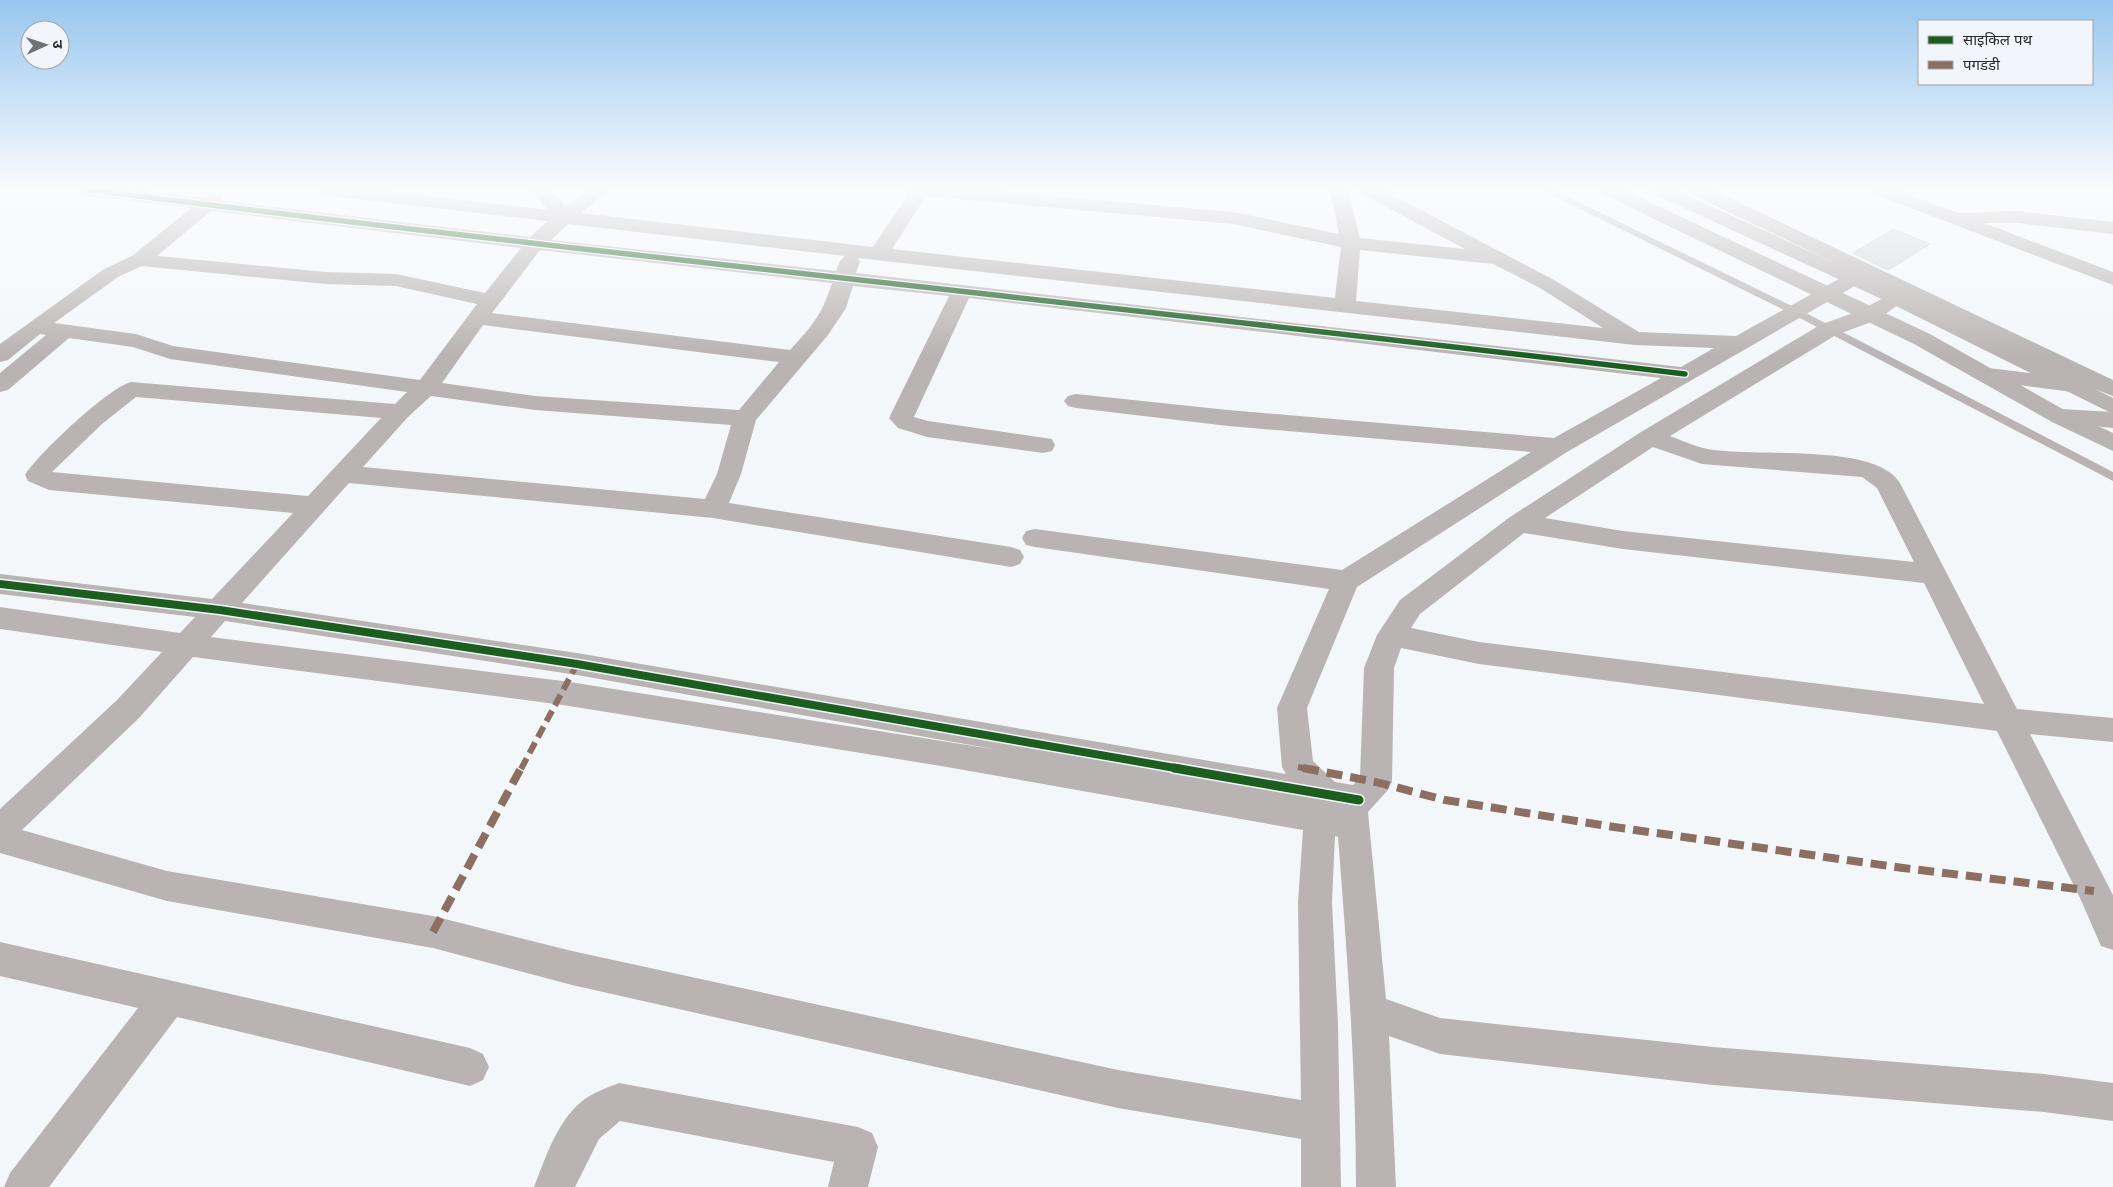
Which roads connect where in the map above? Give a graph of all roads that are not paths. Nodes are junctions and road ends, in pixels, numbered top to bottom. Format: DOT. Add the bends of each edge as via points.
graph roads {
  1 [pos="157,245"];
  2 [pos="534,245"];
  3 [pos="558,245"];
  4 [pos="807,245"];
  5 [pos="884,245"];
  6 [pos="1351,245"];
  7 [pos="1374,245"];
  8 [pos="1473,245"];
  9 [pos="1660,245"];
  10 [pos="1724,245"];
  11 [pos="1780,245"];
  12 [pos="1813,245"];
  13 [pos="2024,245"];
  14 [pos="853,251"];
  15 [pos="879,254"];
  16 [pos="1497,258"];
  17 [pos="139,260"];
  18 [pos="846,277"];
  19 [pos="1853,279"];
  20 [pos="2113,279"];
  21 [pos="962,290"];
  22 [pos="1825,294"];
  23 [pos="1895,298"];
  24 [pos="1345,306"];
  25 [pos="483,310"];
  26 [pos="1796,312"];
  27 [pos="1869,315"];
  28 [pos="1828,330"];
  29 [pos="64,331"];
  30 [pos="18,335"];
  31 [pos="1635,338"];
  32 [pos="1740,343"];
  33 [pos="170,352"];
  34 [pos="0,355"];
  35 [pos="795,357"];
  36 [pos="1685,374"];
  37 [pos="1988,375"];
  38 [pos="2065,384"];
  39 [pos="0,385"];
  40 [pos="427,388"];
  41 [pos="130,389"];
  42 [pos="2113,390"];
  43 [pos="1076,401"];
  44 [pos="2113,407"];
  45 [pos="400,412"];
  46 [pos="2060,417"];
  47 [pos="745,418"];
  48 [pos="2113,420"];
  49 [pos="1650,438"];
  50 [pos="2113,442"];
  51 [pos="1043,445"];
  52 [pos="1558,446"];
  53 [pos="344,474"];
  54 [pos="2113,477"];
  55 [pos="315,506"];
  56 [pos="713,509"];
  57 [pos="1519,523"];
  58 [pos="1035,538"];
  59 [pos="1011,557"];
  60 [pos="1934,574"];
  61 [pos="1346,581"];
  62 [pos="0,584"];
  63 [pos="220,610"];
  64 [pos="0,618"];
  65 [pos="1392,635"];
  66 [pos="187,645"];
  67 [pos="2008,720"];
  68 [pos="2113,730"];
  69 [pos="1323,806"];
  70 [pos="1356,813"];
  71 [pos="0,830"];
  72 [pos="0,839"];
  73 [pos="2103,893"];
  74 [pos="2113,934"];
  75 [pos="0,959"];
  76 [pos="169,998"];
  77 [pos="1371,1012"];
  78 [pos="470,1067"];
  79 [pos="2113,1102"];
  80 [pos="1322,1123"];
  81 [pos="24,1187"];
  82 [pos="554,1187"];
  83 [pos="848,1187"];
  84 [pos="1321,1187"];
  85 [pos="1376,1187"];
  1 -- 17 [label="street"];
  2 -- 25 [label="street"];
  3 -- 18 [label="street"];
  4 -- 14 [label="street"];
  5 -- 15 [label="street"];
  6 -- 24 [label="street"];
  7 -- 16 [label="street"];
  8 -- 16 [label="street"];
  9 -- 26 [label="lane"];
  10 -- 22 [label="street"];
  11 -- 19 [label="street"];
  12 -- 42 [label="street"];
  13 -- 20 [label="street"];
  14 -- 15 [label="street"];
  14 -- 18 [label="street"];
  15 -- 24 [label="street"];
  16 -- 31 [label="street"];
  17 -- 25 [label="street" via="326,278 396,280"];
  17 -- 30 [label="street" via="111,273"];
  18 -- 21 [label="street"];
  18 -- 35 [label="street" via="834,308 820,330"];
  19 -- 22 [label="street"];
  19 -- 23 [label="street"];
  21 -- 36 [label="street"];
  21 -- 51 [label="street" via="900,418 906,424 927,429"];
  22 -- 26 [label="street"];
  22 -- 27 [label="street"];
  23 -- 27 [label="street"];
  23 -- 38 [label="street"];
  24 -- 31 [label="street"];
  25 -- 35 [label="street" via="606,332"];
  25 -- 40 [label="street"];
  26 -- 28 [label="lane"];
  26 -- 32 [label="street"];
  27 -- 28 [label="street"];
  27 -- 37 [label="street"];
  28 -- 49 [label="street"];
  28 -- 54 [label="lane"];
  29 -- 30 [label="street"];
  29 -- 33 [label="street" via="136,341"];
  29 -- 39 [label="street"];
  30 -- 34 [label="street"];
  31 -- 32 [label="street"];
  32 -- 36 [label="street"];
  33 -- 40 [label="street"];
  33 -- 41 [label="street"];
  35 -- 47 [label="street"];
  36 -- 52 [label="street"];
  37 -- 38 [label="street"];
  37 -- 46 [label="street"];
  38 -- 42 [label="street"];
  38 -- 44 [label="street"];
  40 -- 45 [label="street"];
  40 -- 47 [label="street" via="535,403"];
  41 -- 45 [label="street"];
  41 -- 55 [label="street" via="94,419 38,475 50,481"];
  43 -- 52 [label="street" via="1228,418"];
  45 -- 53 [label="street"];
  46 -- 48 [label="street"];
  46 -- 50 [label="street"];
  47 -- 56 [label="street" via="729,474"];
  49 -- 57 [label="street"];
  49 -- 60 [label="street" via="1702,456 1867,468 1888,483"];
  52 -- 61 [label="street"];
  53 -- 55 [label="street"];
  53 -- 56 [label="street"];
  55 -- 63 [label="street"];
  56 -- 59 [label="street"];
  57 -- 60 [label="street" via="1632,542"];
  57 -- 65 [label="street" via="1410,607"];
  58 -- 61 [label="street"];
  60 -- 67 [label="street"];
  61 -- 69 [label="street" via="1292,708 1298,767"];
  62 -- 63 [label="street"];
  63 -- 66 [label="street"];
  63 -- 69 [label="street" via="577,664"];
  64 -- 66 [label="street"];
  65 -- 67 [label="street" via="1479,653"];
  65 -- 70 [label="street" via="1379,668 1376,782"];
  66 -- 69 [label="street" via="563,693 941,752"];
  66 -- 71 [label="street" via="128,709"];
  67 -- 68 [label="street"];
  67 -- 73 [label="street"];
  69 -- 70 [label="street"];
  69 -- 80 [label="street" via="1315,902"];
  70 -- 77 [label="street"];
  72 -- 80 [label="street" via="167,886 433,932 582,970 1118,1088"];
  73 -- 74 [label="street"];
  75 -- 76 [label="street"];
  76 -- 78 [label="street"];
  76 -- 81 [label="street"];
  77 -- 79 [label="street" via="1440,1036 1713,1066"];
  77 -- 85 [label="street"];
  80 -- 84 [label="street"];
  82 -- 83 [label="street" via="583,1126 602,1108 620,1102 858,1147"];
}
